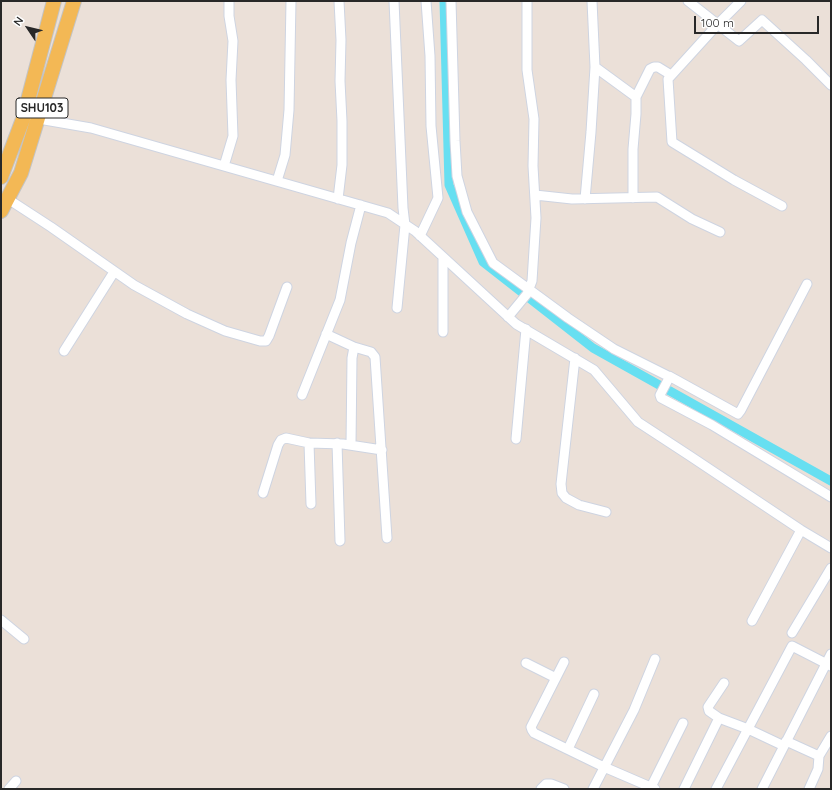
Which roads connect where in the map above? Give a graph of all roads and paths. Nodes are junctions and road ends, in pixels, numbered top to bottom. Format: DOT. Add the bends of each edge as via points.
graph roads {
  1 [pos="54,1"];
  2 [pos="74,1"];
  3 [pos="229,1"];
  4 [pos="291,1"];
  5 [pos="339,1"];
  6 [pos="394,1"];
  7 [pos="426,1"];
  8 [pos="451,1"];
  9 [pos="527,1"];
  10 [pos="592,1"];
  11 [pos="688,1"];
  12 [pos="741,1"];
  13 [pos="718,24"];
  14 [pos="595,67"];
  15 [pos="672,75"];
  16 [pos="831,85"];
  17 [pos="636,97"];
  18 [pos="24,116"];
  19 [pos="38,119"];
  20 [pos="224,166"];
  21 [pos="22,169"];
  22 [pos="3,171"];
  23 [pos="277,182"];
  24 [pos="534,195"];
  25 [pos="8,198"];
  26 [pos="633,198"];
  27 [pos="338,199"];
  28 [pos="585,199"];
  29 [pos="361,205"];
  30 [pos="782,206"];
  31 [pos="1,211"];
  32 [pos="405,225"];
  33 [pos="720,232"];
  34 [pos="420,236"];
  35 [pos="443,257"];
  36 [pos="114,272"];
  37 [pos="807,284"];
  38 [pos="287,287"];
  39 [pos="527,294"];
  40 [pos="397,308"];
  41 [pos="508,316"];
  42 [pos="526,329"];
  43 [pos="442,332"];
  44 [pos="326,334"];
  45 [pos="354,347"];
  46 [pos="64,351"];
  47 [pos="575,358"];
  48 [pos="668,380"];
  49 [pos="302,395"];
  50 [pos="516,439"];
  51 [pos="309,442"];
  52 [pos="336,443"];
  53 [pos="352,445"];
  54 [pos="382,450"];
  55 [pos="263,493"];
  56 [pos="831,497"];
  57 [pos="312,504"];
  58 [pos="606,512"];
  59 [pos="801,530"];
  60 [pos="388,538"];
  61 [pos="340,541"];
  62 [pos="831,548"];
  63 [pos="831,568"];
  64 [pos="1,620"];
  65 [pos="752,621"];
  66 [pos="792,633"];
  67 [pos="24,638"];
  68 [pos="831,654"];
  69 [pos="655,660"];
  70 [pos="564,662"];
  71 [pos="526,663"];
  72 [pos="828,665"];
  73 [pos="556,678"];
  74 [pos="724,683"];
  75 [pos="594,694"];
  76 [pos="719,718"];
  77 [pos="683,723"];
  78 [pos="748,729"];
  79 [pos="831,736"];
  80 [pos="785,744"];
  81 [pos="568,749"];
  82 [pos="819,756"];
  83 [pos="604,767"];
  84 [pos="16,781"];
  85 [pos="653,788"];
  86 [pos="10,789"];
  87 [pos="541,789"];
  88 [pos="564,789"];
  89 [pos="594,789"];
  90 [pos="684,789"];
  91 [pos="716,789"];
  92 [pos="762,789"];
  93 [pos="809,789"];
  1 -- 18 [label="main road, SHU103"];
  2 -- 19 [label="main road, SHU103"];
  3 -- 20 [label="street" via="233,41 231,80 234,136"];
  4 -- 23 [label="street" via="285,155"];
  5 -- 27 [label="street" via="342,158"];
  6 -- 32 [label="street"];
  7 -- 34 [label="street" via="431,126 438,198"];
  8 -- 39 [label="street" via="457,176 467,212 493,263"];
  9 -- 24 [label="street" via="527,70 534,119"];
  10 -- 14 [label="street"];
  11 -- 13 [label="street"];
  12 -- 13 [label="street"];
  13 -- 15 [label="street"];
  13 -- 16 [label="street" via="739,41 762,20"];
  14 -- 17 [label="street"];
  14 -- 28 [label="street"];
  15 -- 17 [label="street" via="658,68 650,69"];
  15 -- 30 [label="street" via="668,79 672,142"];
  17 -- 26 [label="street"];
  18 -- 19 [label="street"];
  18 -- 22 [label="main road, SHU103"];
  19 -- 20 [label="street" via="91,128"];
  19 -- 21 [label="main road, SHU103"];
  20 -- 23 [label="street"];
  21 -- 22 [label="main road"];
  21 -- 25 [label="main road, SHU103"];
  23 -- 27 [label="street"];
  24 -- 28 [label="street"];
  24 -- 39 [label="street" via="535,242 532,282"];
  25 -- 31 [label="main road, SHU103"];
  25 -- 36 [label="street"];
  26 -- 28 [label="street"];
  26 -- 33 [label="street" via="657,197 692,220"];
  27 -- 29 [label="street"];
  29 -- 32 [label="street" via="388,213"];
  29 -- 44 [label="street" via="340,300"];
  32 -- 34 [label="street"];
  32 -- 40 [label="street"];
  34 -- 35 [label="street"];
  35 -- 41 [label="street"];
  35 -- 43 [label="street"];
  36 -- 38 [label="street" via="187,314 225,331 260,341 266,341 270,336"];
  36 -- 46 [label="street"];
  37 -- 48 [label="street" via="738,414 669,376"];
  39 -- 41 [label="street"];
  39 -- 48 [label="street"];
  41 -- 42 [label="street"];
  42 -- 47 [label="street"];
  42 -- 50 [label="street"];
  44 -- 45 [label="street"];
  44 -- 49 [label="street"];
  45 -- 53 [label="street"];
  45 -- 54 [label="street" via="371,352 376,357"];
  47 -- 58 [label="street" via="562,493 579,505"];
  47 -- 59 [label="street" via="594,370 638,422"];
  48 -- 56 [label="street" via="661,392 662,398"];
  51 -- 52 [label="street"];
  51 -- 55 [label="street" via="286,438 281,440"];
  51 -- 57 [label="street"];
  52 -- 53 [label="street"];
  52 -- 61 [label="street"];
  53 -- 54 [label="street"];
  54 -- 60 [label="street"];
  59 -- 62 [label="street"];
  59 -- 65 [label="street"];
  63 -- 66 [label="street"];
  64 -- 67 [label="street"];
  68 -- 72 [label="street"];
  69 -- 83 [label="street" via="634,710"];
  70 -- 73 [label="street"];
  71 -- 73 [label="street"];
  72 -- 78 [label="street" via="792,646"];
  72 -- 80 [label="street"];
  73 -- 81 [label="street" via="531,727 534,733"];
  74 -- 76 [label="street" via="708,707 708,711"];
  75 -- 81 [label="street"];
  76 -- 78 [label="street"];
  76 -- 90 [label="street"];
  77 -- 85 [label="street"];
  78 -- 80 [label="street"];
  78 -- 91 [label="street"];
  79 -- 82 [label="street"];
  80 -- 82 [label="street"];
  80 -- 92 [label="street"];
  81 -- 83 [label="street"];
  82 -- 93 [label="street" via="818,769"];
  83 -- 85 [label="street"];
  83 -- 89 [label="street"];
  84 -- 86 [label="street"];
  87 -- 88 [label="street" via="546,784 551,784"];
}
